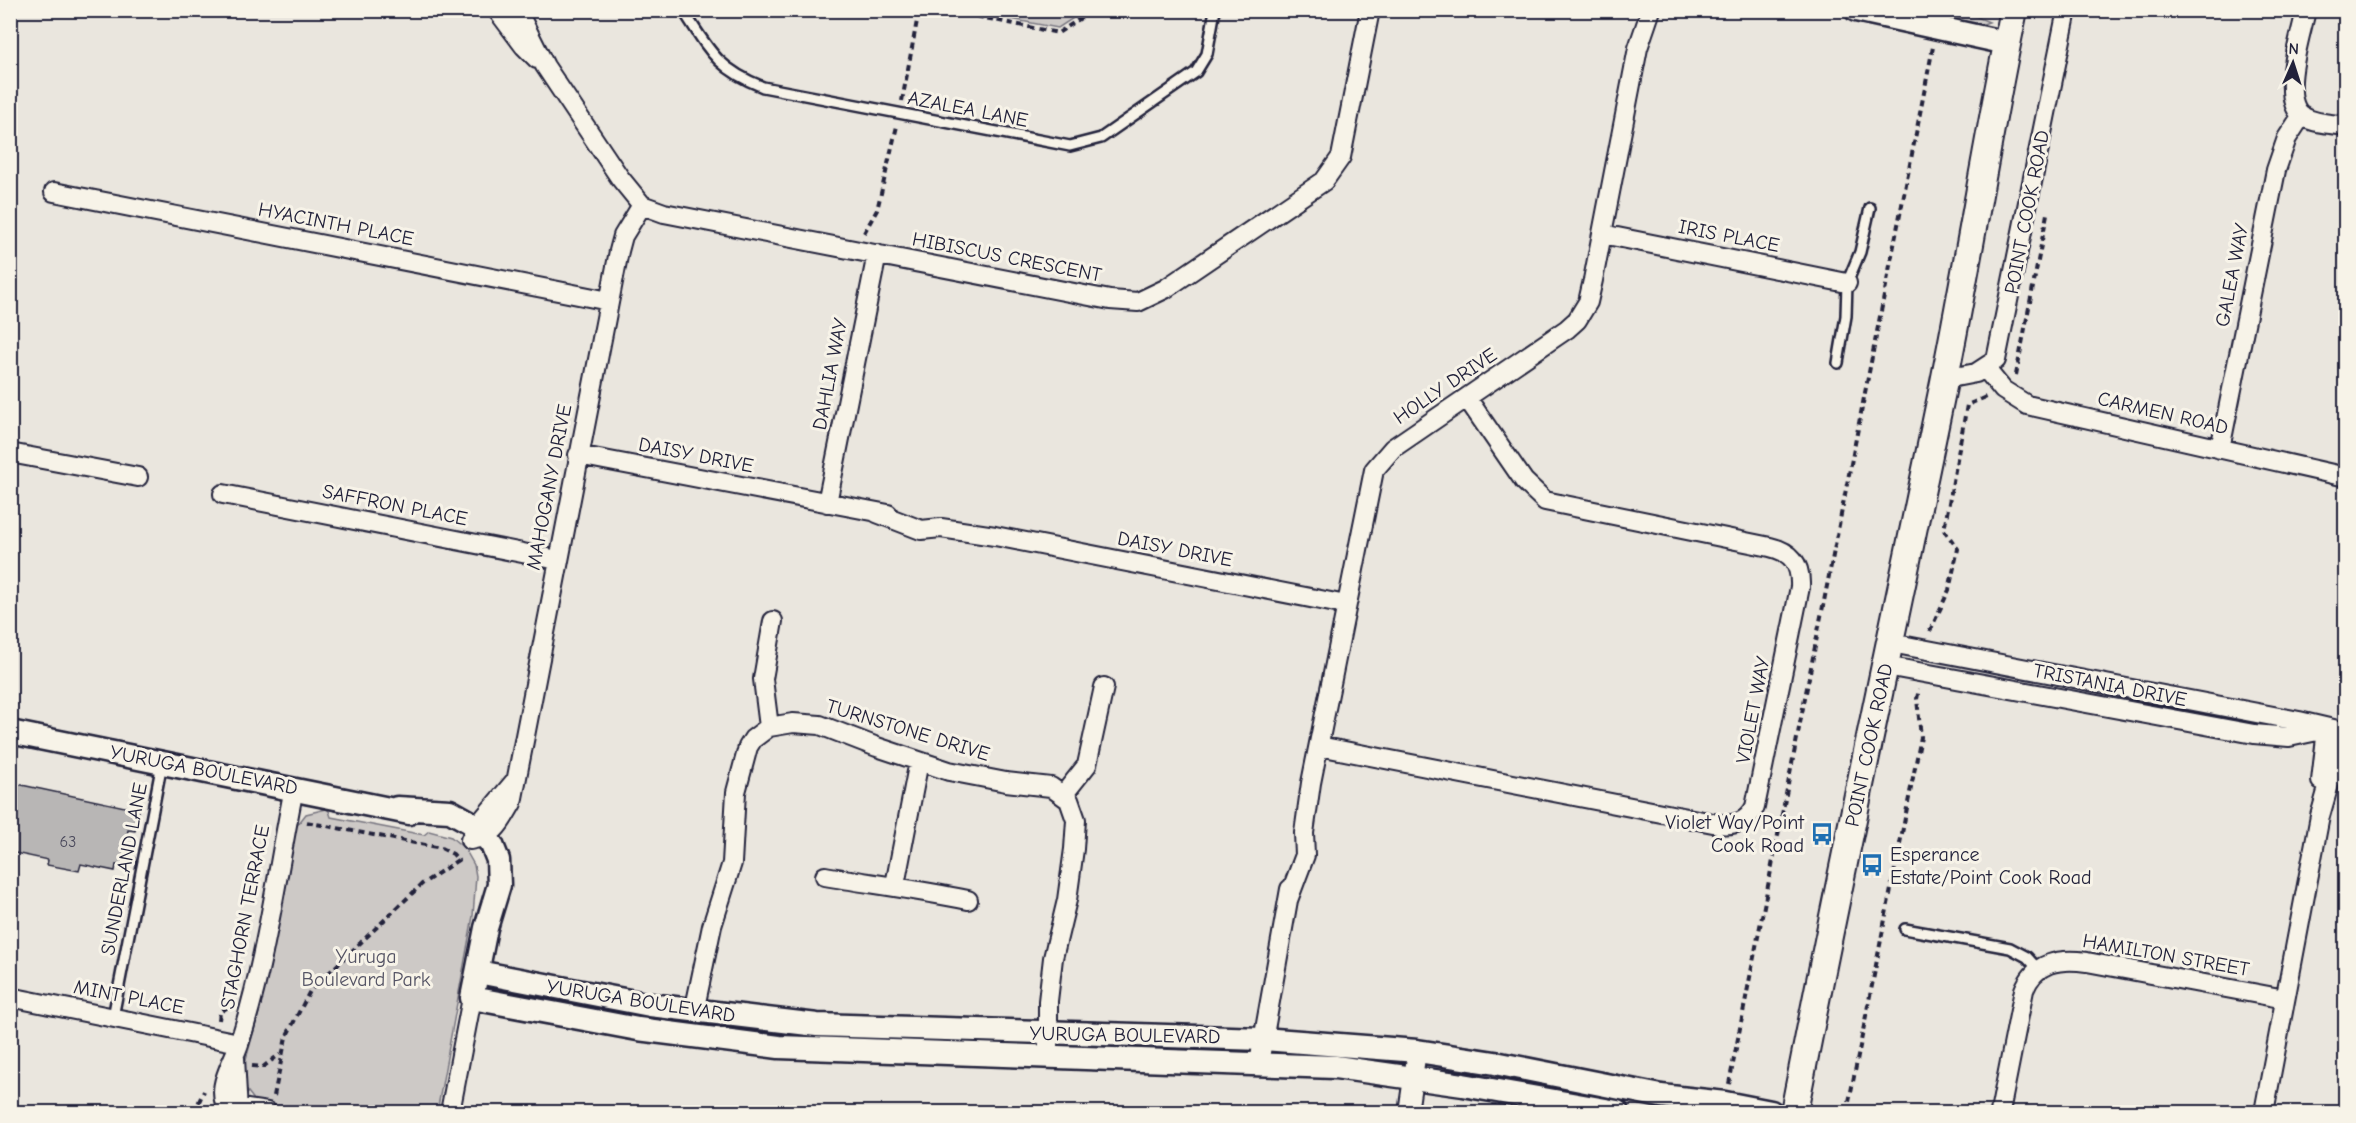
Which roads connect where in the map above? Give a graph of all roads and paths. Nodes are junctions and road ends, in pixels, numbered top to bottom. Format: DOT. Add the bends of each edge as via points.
graph roads {
  1 [pos="497,10"];
  2 [pos="517,10"];
  3 [pos="683,10"];
  4 [pos="919,10"];
  5 [pos="946,10"];
  6 [pos="1093,10"];
  7 [pos="1215,10"];
  8 [pos="1370,10"];
  9 [pos="1640,10"];
  10 [pos="1651,10"];
  11 [pos="1856,10"];
  12 [pos="2014,10"];
  13 [pos="2067,10"];
  14 [pos="2306,10"];
  15 [pos="1937,26"];
  16 [pos="2007,43"];
  17 [pos="1638,48"];
  18 [pos="545,66"];
  19 [pos="900,114"];
  20 [pos="2302,116"];
  21 [pos="2346,126"];
  22 [pos="54,192"];
  23 [pos="642,206"];
  24 [pos="1870,208"];
  25 [pos="2048,210"];
  26 [pos="1602,234"];
  27 [pos="856,250"];
  28 [pos="877,254"];
  29 [pos="1847,283"];
  30 [pos="609,301"];
  31 [pos="1838,363"];
  32 [pos="1985,368"];
  33 [pos="1945,379"];
  34 [pos="2003,390"];
  35 [pos="1467,398"];
  36 [pos="2220,449"];
  37 [pos="10,453"];
  38 [pos="578,455"];
  39 [pos="138,477"];
  40 [pos="2346,477"];
  41 [pos="223,494"];
  42 [pos="827,503"];
  43 [pos="558,560"];
  44 [pos="1346,605"];
  45 [pos="773,621"];
  46 [pos="1926,651"];
  47 [pos="1888,654"];
  48 [pos="1922,672"];
  49 [pos="1104,687"];
  50 [pos="769,727"];
  51 [pos="2339,731"];
  52 [pos="10,732"];
  53 [pos="1319,746"];
  54 [pos="919,761"];
  55 [pos="162,763"];
  56 [pos="294,788"];
  57 [pos="1064,794"];
  58 [pos="288,819"];
  59 [pos="478,834"];
  60 [pos="825,876"];
  61 [pos="895,885"];
  62 [pos="968,900"];
  63 [pos="1905,929"];
  64 [pos="2038,969"];
  65 [pos="478,972"];
  66 [pos="10,997"];
  67 [pos="472,998"];
  68 [pos="2285,999"];
  69 [pos="232,1004"];
  70 [pos="694,1012"];
  71 [pos="113,1017"];
  72 [pos="1048,1033"];
  73 [pos="216,1037"];
  74 [pos="1263,1039"];
  75 [pos="237,1048"];
  76 [pos="1417,1052"];
  77 [pos="1048,1058"];
  78 [pos="1259,1063"];
  79 [pos="1413,1077"];
  80 [pos="205,1088"];
  81 [pos="1725,1103"];
  82 [pos="270,1107"];
  83 [pos="231,1111"];
  84 [pos="194,1113"];
  85 [pos="450,1113"];
  86 [pos="1408,1113"];
  87 [pos="1617,1113"];
  88 [pos="1771,1113"];
  89 [pos="1794,1113"];
  90 [pos="1847,1113"];
  91 [pos="2000,1113"];
  92 [pos="2264,1113"];
  1 -- 18 [label="street"];
  2 -- 18 [label="street"];
  3 -- 19 [label="lane, AZALEA LANE" via="716,61 737,77 763,87"];
  4 -- 19 [label="path"];
  5 -- 6 [label="path" via="1058,33"];
  7 -- 19 [label="lane, AZALEA LANE" via="1207,54 1196,72 1101,138 1070,146"];
  8 -- 28 [label="street, HIBISCUS CRESCENT" via="1345,140 1334,171 1147,300 1110,300"];
  9 -- 17 [label="street, HOLLY DRIVE"];
  10 -- 17 [label="street, HOLLY DRIVE"];
  11 -- 15 [label="street"];
  12 -- 16 [label="main road, POINT COOK ROAD"];
  13 -- 32 [label="street, POINT COOK ROAD" via="1999,348 1996,360"];
  14 -- 20 [label="street" via="2291,93"];
  15 -- 16 [label="street"];
  15 -- 81 [label="path"];
  16 -- 33 [label="main road, POINT COOK ROAD"];
  17 -- 26 [label="street, HOLLY DRIVE"];
  18 -- 23 [label="street"];
  19 -- 27 [label="path" via="877,210"];
  20 -- 21 [label="street"];
  20 -- 36 [label="street, GALEA WAY" via="2287,138 2276,170"];
  22 -- 30 [label="street, HYACINTH PLACE"];
  23 -- 27 [label="street, HIBISCUS CRESCENT"];
  23 -- 30 [label="street, MAHOGANY DRIVE" via="622,236"];
  24 -- 29 [label="lane" via="1860,252"];
  25 -- 34 [label="path" via="2014,385"];
  26 -- 29 [label="street, IRIS PLACE"];
  26 -- 35 [label="street, HOLLY DRIVE" via="1588,302 1577,320"];
  27 -- 28 [label="street, HIBISCUS CRESCENT"];
  28 -- 42 [label="street, DAHLIA WAY"];
  29 -- 31 [label="lane"];
  30 -- 38 [label="street, MAHOGANY DRIVE"];
  32 -- 33 [label="street"];
  32 -- 34 [label="street, CARMEN ROAD"];
  33 -- 47 [label="main road, POINT COOK ROAD"];
  34 -- 36 [label="street, CARMEN ROAD" via="2027,405"];
  34 -- 46 [label="path" via="1967,405 1944,530 1958,549 1949,590 1931,624"];
  35 -- 44 [label="street, HOLLY DRIVE" via="1393,448 1378,463 1370,481"];
  35 -- 53 [label="street, VIOLET WAY" via="1524,481 1545,501 1780,549 1794,559 1800,572 1800,587 1755,807 1739,823 1718,824"];
  36 -- 40 [label="street, CARMEN ROAD"];
  37 -- 39 [label="street"];
  38 -- 42 [label="street, DAISY DRIVE"];
  38 -- 43 [label="street, MAHOGANY DRIVE"];
  41 -- 43 [label="street, SAFFRON PLACE"];
  42 -- 44 [label="street, DAISY DRIVE" via="877,513 938,518 995,536"];
  43 -- 59 [label="street, MAHOGANY DRIVE" via="514,782"];
  44 -- 53 [label="street, HOLLY DRIVE"];
  45 -- 50 [label="street" via="763,679"];
  46 -- 47 [label="street, TRISTANIA DRIVE"];
  46 -- 51 [label="street, TRISTANIA DRIVE"];
  47 -- 48 [label="street, TRISTANIA DRIVE"];
  47 -- 89 [label="main road, POINT COOK ROAD"];
  48 -- 51 [label="street, TRISTANIA DRIVE" via="2254,734 2289,737"];
  48 -- 90 [label="path" via="1917,699 1921,736"];
  49 -- 57 [label="street" via="1087,765"];
  50 -- 54 [label="street, TURNSTONE DRIVE" via="793,723 820,725"];
  50 -- 70 [label="street" via="753,739 742,760 732,863 712,926"];
  51 -- 68 [label="street"];
  52 -- 55 [label="street, YURUGA BOULEVARD"];
  53 -- 74 [label="street, HOLLY DRIVE" via="1304,833 1305,855 1288,900"];
  54 -- 57 [label="street, TURNSTONE DRIVE" via="978,777 1042,785"];
  54 -- 61 [label="street"];
  55 -- 56 [label="street, YURUGA BOULEVARD"];
  55 -- 71 [label="lane, SUNDERLAND LANE"];
  56 -- 58 [label="street, STAGHORN TERRACE"];
  56 -- 59 [label="street, YURUGA BOULEVARD" via="397,808 450,811"];
  57 -- 72 [label="street" via="1075,812 1074,849 1053,958"];
  58 -- 75 [label="street, STAGHORN TERRACE" via="252,1003"];
  58 -- 82 [label="path" via="441,848 458,860 422,884 310,991 286,1037"];
  59 -- 65 [label="street" via="492,845 499,872"];
  60 -- 61 [label="street"];
  61 -- 62 [label="street"];
  63 -- 64 [label="lane" via="2010,948"];
  64 -- 68 [label="street, HAMILTON STREET" via="2073,960"];
  64 -- 91 [label="street" via="2027,982 2021,999"];
  65 -- 67 [label="street"];
  65 -- 70 [label="street, YURUGA BOULEVARD"];
  66 -- 71 [label="street, MINT PLACE"];
  67 -- 77 [label="street, YURUGA BOULEVARD" via="638,1029 750,1044 833,1051"];
  67 -- 85 [label="street"];
  68 -- 92 [label="street"];
  69 -- 73 [label="path" via="220,1012"];
  70 -- 72 [label="street, YURUGA BOULEVARD" via="817,1025"];
  71 -- 73 [label="street, MINT PLACE"];
  72 -- 74 [label="street, YURUGA BOULEVARD"];
  72 -- 77 [label="street"];
  73 -- 75 [label="street, MINT PLACE"];
  74 -- 76 [label="street, YURUGA BOULEVARD"];
  74 -- 78 [label="street, HOLLY DRIVE"];
  75 -- 83 [label="street, STAGHORN TERRACE"];
  76 -- 79 [label="street"];
  76 -- 81 [label="street, YURUGA BOULEVARD" via="1661,1096"];
  77 -- 78 [label="street, YURUGA BOULEVARD"];
  78 -- 79 [label="street, YURUGA BOULEVARD"];
  79 -- 86 [label="street"];
  79 -- 87 [label="street, YURUGA BOULEVARD"];
  80 -- 84 [label="path"];
  81 -- 88 [label="street, YURUGA BOULEVARD"];
  82 -- 83 [label="street"];
}
